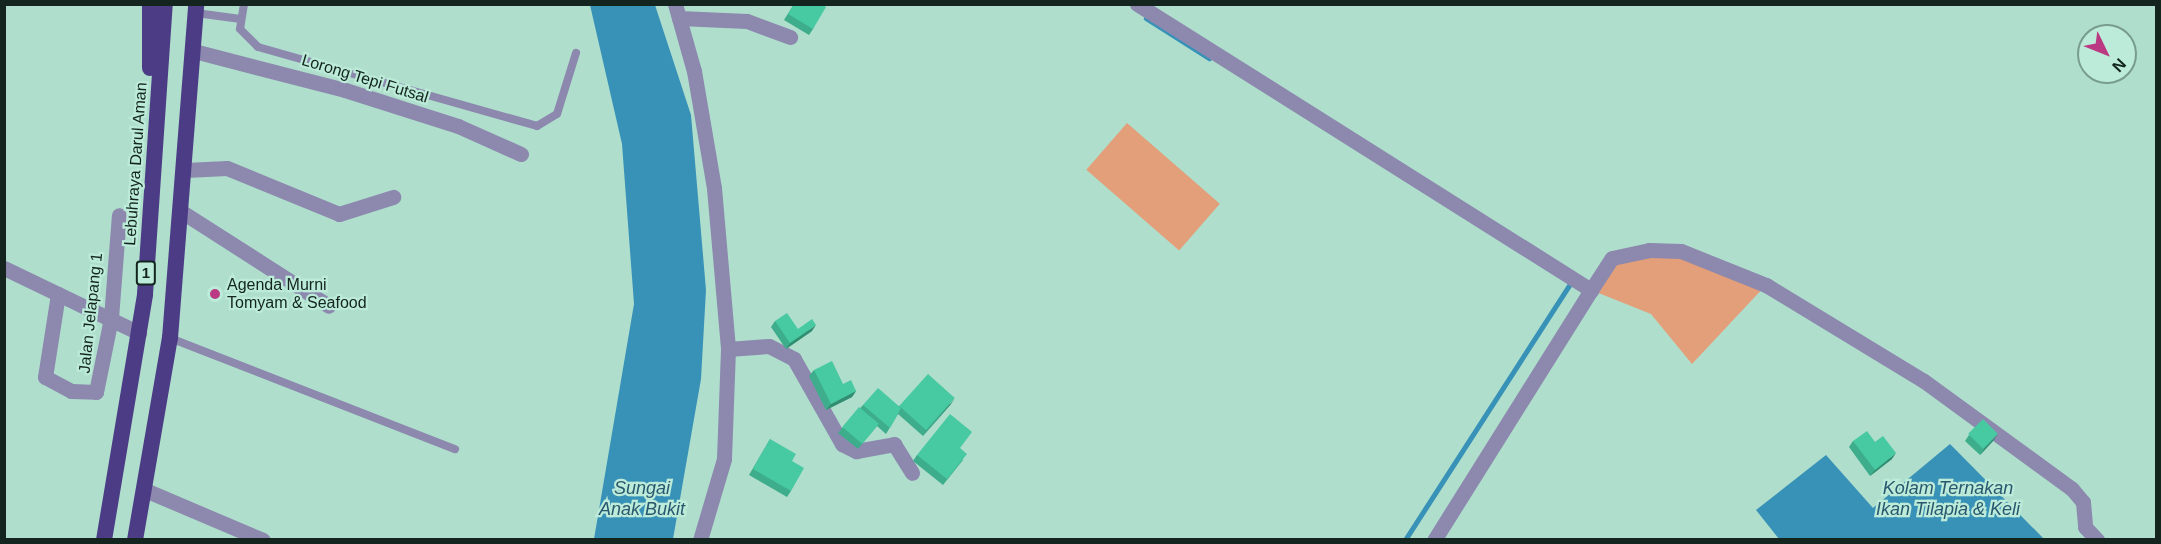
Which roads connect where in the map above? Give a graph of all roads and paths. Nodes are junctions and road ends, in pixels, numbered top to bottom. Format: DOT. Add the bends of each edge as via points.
graph roads {
  1 [pos="150,4"];
  2 [pos="165,4"];
  3 [pos="244,4"];
  4 [pos="1137,4"];
  5 [pos="196,9"];
  6 [pos="677,11"];
  7 [pos="241,20"];
  8 [pos="790,37"];
  9 [pos="194,51"];
  10 [pos="576,53"];
  11 [pos="522,154"];
  12 [pos="185,170"];
  13 [pos="393,197"];
  14 [pos="182,212"];
  15 [pos="119,215"];
  16 [pos="4,268"];
  17 [pos="1591,290"];
  18 [pos="58,294"];
  19 [pos="145,294"];
  20 [pos="329,306"];
  21 [pos="111,318"];
  22 [pos="139,333"];
  23 [pos="170,338"];
  24 [pos="728,349"];
  25 [pos="455,449"];
  26 [pos="912,473"];
  27 [pos="145,489"];
  28 [pos="700,537"];
  29 [pos="104,540"];
  30 [pos="135,540"];
  31 [pos="263,540"];
  32 [pos="716,540"];
  33 [pos="1434,540"];
  34 [pos="2097,540"];
  1 -- 19 [label="highway"];
  2 -- 19 [label="highway, Lebuhraya Darul Aman / 1"];
  3 -- 7 [label="lane"];
  4 -- 17 [label="street"];
  5 -- 7 [label="lane"];
  5 -- 9 [label="highway, 1"];
  6 -- 8 [label="street" via="747,21"];
  6 -- 24 [label="street" via="714,188"];
  7 -- 10 [label="lane" via="243,36 258,47 537,126 557,114"];
  9 -- 11 [label="street, Lorong Tepi Futsal" via="345,90 458,126"];
  9 -- 12 [label="highway, 1"];
  12 -- 13 [label="street" via="227,168 339,214"];
  12 -- 14 [label="highway, 1"];
  14 -- 20 [label="street"];
  14 -- 23 [label="highway, 1"];
  15 -- 21 [label="street, Jalan Jelapang 1"];
  16 -- 18 [label="street"];
  17 -- 33 [label="street"];
  17 -- 34 [label="street" via="1612,258 1649,250 1681,250 1766,285 1924,381 2072,489 2083,502 2085,527"];
  18 -- 21 [label="street"];
  18 -- 21 [label="street, Jalan Jelapang 1" via="45,377 71,391 99,391"];
  19 -- 22 [label="highway, Lebuhraya Darul Aman / 1"];
  21 -- 22 [label="street"];
  22 -- 29 [label="highway, Lebuhraya Darul Aman / 1"];
  23 -- 25 [label="lane"];
  23 -- 27 [label="highway, 1"];
  24 -- 26 [label="street" via="769,346 794,359 842,444 855,452 894,444"];
  24 -- 28 [label="street" via="724,459"];
  27 -- 30 [label="highway, 1"];
  27 -- 31 [label="street"];
  28 -- 32 [label="street"];
}
